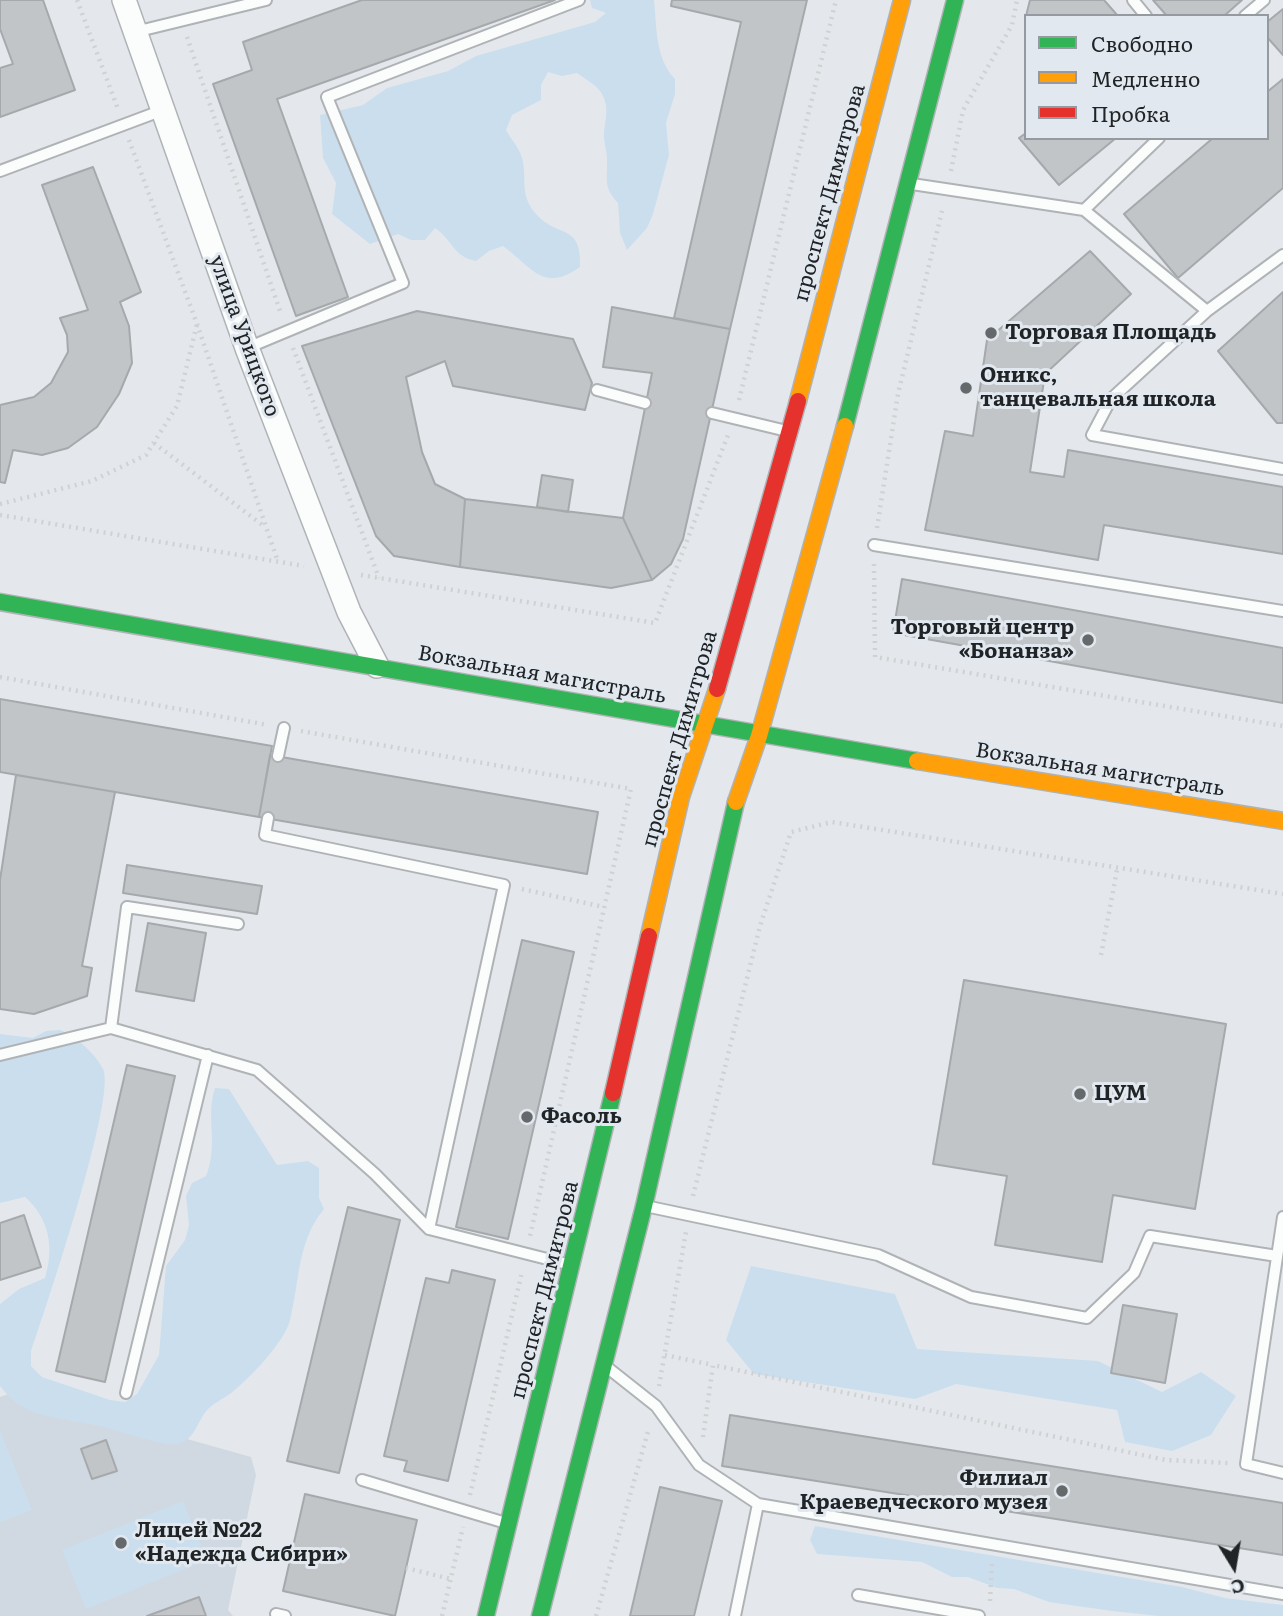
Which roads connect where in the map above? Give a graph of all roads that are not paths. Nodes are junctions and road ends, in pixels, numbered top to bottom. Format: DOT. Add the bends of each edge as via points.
graph roads {
  1 [pos="124,0"];
  2 [pos="265,0"];
  3 [pos="579,0"];
  4 [pos="902,0"];
  5 [pos="955,0"];
  6 [pos="1133,0"];
  7 [pos="1264,0"];
  8 [pos="1144,14"];
  9 [pos="1247,14"];
  10 [pos="135,32"];
  11 [pos="163,110"];
  12 [pos="1157,140"];
  13 [pos="0,171"];
  14 [pos="909,183"];
  15 [pos="1084,210"];
  16 [pos="1283,255"];
  17 [pos="1207,312"];
  18 [pos="247,348"];
  19 [pos="597,390"];
  20 [pos="645,402"];
  21 [pos="712,414"];
  22 [pos="790,432"];
  23 [pos="1283,469"];
  24 [pos="874,545"];
  25 [pos="0,602"];
  26 [pos="1283,611"];
  27 [pos="377,666"];
  28 [pos="706,727"];
  29 [pos="285,728"];
  30 [pos="759,736"];
  31 [pos="278,756"];
  32 [pos="268,818"];
  33 [pos="1283,821"];
  34 [pos="238,924"];
  35 [pos="111,1028"];
  36 [pos="0,1055"];
  37 [pos="208,1055"];
  38 [pos="643,1206"];
  39 [pos="1283,1217"];
  40 [pos="429,1229"];
  41 [pos="1277,1256"];
  42 [pos="573,1265"];
  43 [pos="604,1364"];
  44 [pos="126,1393"];
  45 [pos="1283,1473"];
  46 [pos="362,1480"];
  47 [pos="758,1504"];
  48 [pos="509,1524"];
  49 [pos="1283,1594"];
  50 [pos="858,1595"];
  51 [pos="485,1616"];
  52 [pos="540,1616"];
  53 [pos="735,1616"];
  54 [pos="979,1616"];
  1 -- 10 [label="street, улица Урицкого"];
  2 -- 10 [label="lane"];
  3 -- 18 [label="lane" via="327,97 403,283"];
  4 -- 22 [label="main road, проспект Димитрова"];
  5 -- 14 [label="main road"];
  6 -- 8 [label="lane"];
  7 -- 9 [label="lane"];
  10 -- 11 [label="street, улица Урицкого"];
  11 -- 13 [label="lane"];
  11 -- 18 [label="street, улица Урицкого"];
  12 -- 15 [label="lane"];
  14 -- 15 [label="lane"];
  14 -- 30 [label="main road"];
  15 -- 17 [label="lane"];
  16 -- 17 [label="lane"];
  17 -- 23 [label="lane" via="1111,399 1092,435"];
  18 -- 27 [label="street, улица Урицкого" via="344,602"];
  19 -- 20 [label="lane"];
  21 -- 22 [label="lane"];
  22 -- 28 [label="main road, проспект Димитрова"];
  24 -- 26 [label="lane"];
  25 -- 27 [label="main road, Вокзальная магистраль"];
  27 -- 28 [label="main road, Вокзальная магистраль"];
  28 -- 30 [label="main road, Вокзальная магистраль"];
  28 -- 42 [label="main road, проспект Димитрова" via="681,797"];
  29 -- 31 [label="lane"];
  30 -- 33 [label="main road, Вокзальная магистраль"];
  30 -- 38 [label="main road" via="733,812"];
  32 -- 40 [label="lane" via="265,835 504,885"];
  34 -- 35 [label="lane" via="127,907"];
  35 -- 36 [label="lane"];
  35 -- 37 [label="lane"];
  37 -- 40 [label="lane" via="257,1070"];
  37 -- 44 [label="lane"];
  38 -- 41 [label="lane" via="878,1255 971,1297 1087,1318 1134,1273 1150,1236"];
  38 -- 43 [label="main road"];
  39 -- 41 [label="lane"];
  40 -- 42 [label="lane"];
  41 -- 45 [label="lane" via="1246,1464"];
  42 -- 48 [label="main road, проспект Димитрова"];
  43 -- 47 [label="lane" via="656,1406 699,1465"];
  43 -- 52 [label="main road"];
  46 -- 48 [label="lane"];
  47 -- 49 [label="lane"];
  47 -- 53 [label="lane"];
  48 -- 51 [label="main road, проспект Димитрова"];
  50 -- 54 [label="lane"];
}
